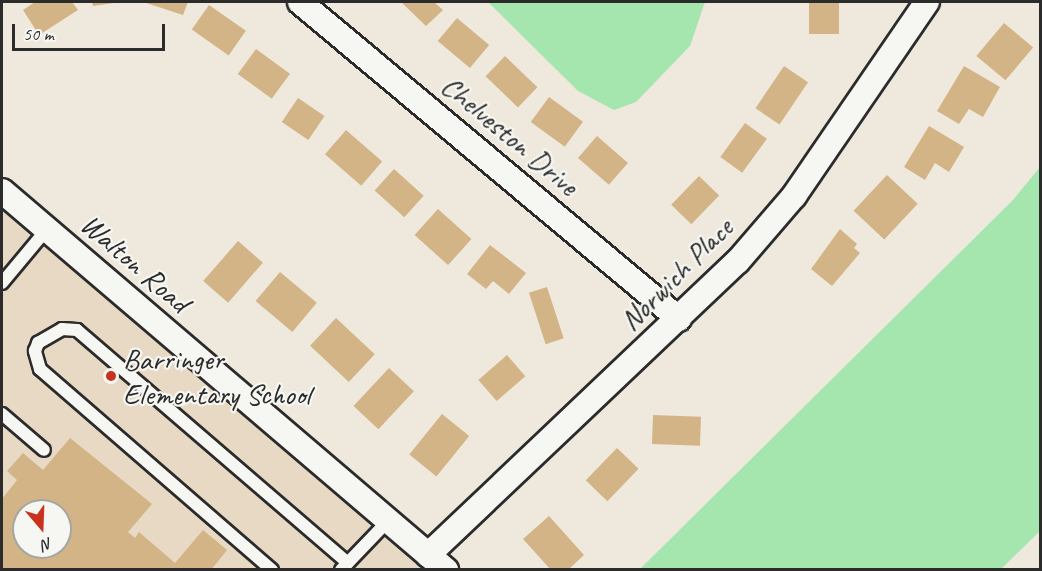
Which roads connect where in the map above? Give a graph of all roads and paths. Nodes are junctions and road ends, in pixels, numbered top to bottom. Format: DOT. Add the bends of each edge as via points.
graph roads {
  1 [pos="300,2"];
  2 [pos="927,2"];
  3 [pos="2,191"];
  4 [pos="47,229"];
  5 [pos="2,283"];
  6 [pos="679,319"];
  7 [pos="2,414"];
  8 [pos="44,450"];
  9 [pos="388,521"];
  10 [pos="437,562"];
  11 [pos="344,566"];
  12 [pos="272,570"];
  1 -- 6 [label="street, Chelveston Drive"];
  2 -- 6 [label="street, Norwich Place" via="794,196 738,261"];
  3 -- 4 [label="street, Walton Road"];
  4 -- 5 [label="lane"];
  4 -- 9 [label="street, Walton Road"];
  6 -- 10 [label="street, Norwich Place"];
  7 -- 8 [label="lane"];
  9 -- 10 [label="street, Walton Road"];
  9 -- 11 [label="lane"];
  11 -- 12 [label="lane" via="76,330 62,329 38,343 35,351 40,369"];
}
